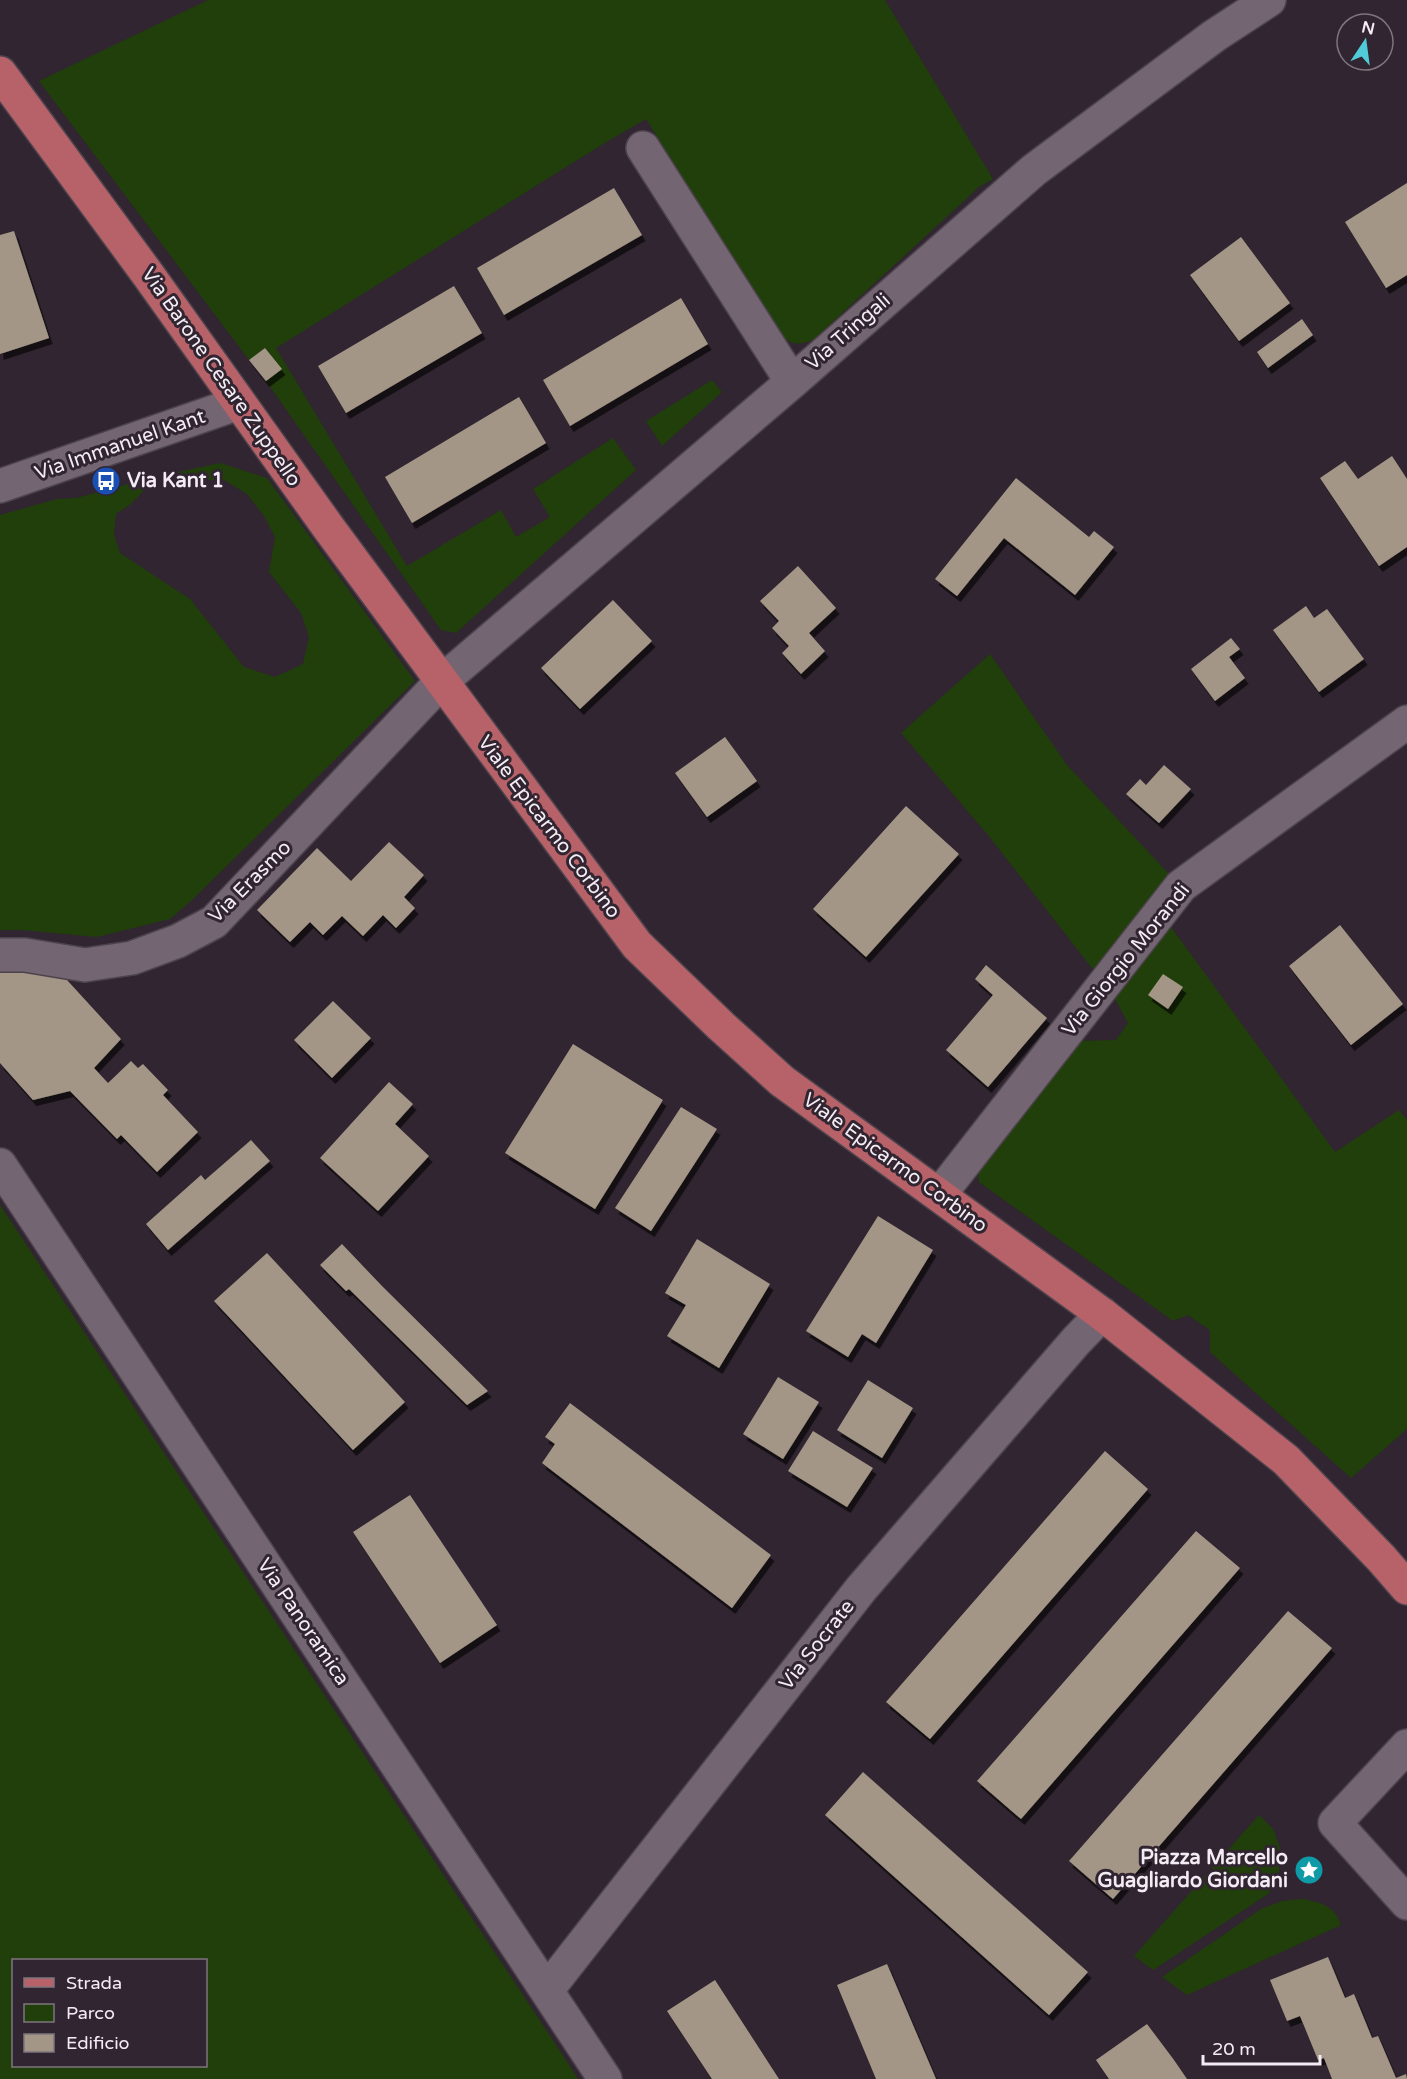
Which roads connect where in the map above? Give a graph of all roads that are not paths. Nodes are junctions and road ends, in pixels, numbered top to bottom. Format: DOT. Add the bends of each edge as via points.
graph roads {
  1 [pos="1269,0"];
  2 [pos="0,73"];
  3 [pos="642,148"];
  4 [pos="792,382"];
  5 [pos="239,403"];
  6 [pos="0,486"];
  7 [pos="441,682"];
  8 [pos="1407,722"];
  9 [pos="0,955"];
  10 [pos="0,1165"];
  11 [pos="940,1194"];
  12 [pos="1102,1314"];
  13 [pos="1407,1588"];
  14 [pos="1407,1746"];
  15 [pos="1407,1903"];
  16 [pos="547,1990"];
  17 [pos="605,2079"];
  1 -- 4 [label="street, Via Tringali" via="1214,36 1034,170"];
  2 -- 5 [label="main road, Via Barone Cesare Zuppello"];
  3 -- 4 [label="street"];
  4 -- 7 [label="street, Via Tringali"];
  5 -- 6 [label="street, Via Immanuel Kant"];
  5 -- 7 [label="main road, Via Barone Cesare Zuppello"];
  7 -- 9 [label="street, Via Erasmo" via="214,922 132,958 85,965"];
  7 -- 11 [label="main road, Viale Epicarmo Corbino" via="637,945 782,1081"];
  8 -- 11 [label="street, Via Giorgio Morandi" via="1181,886"];
  10 -- 16 [label="street, Via Panoramica"];
  11 -- 12 [label="main road, Viale Epicarmo Corbino"];
  12 -- 13 [label="main road, Viale Epicarmo Corbino" via="1286,1460"];
  12 -- 16 [label="street, Via Socrate" via="861,1589"];
  14 -- 15 [label="street" via="1335,1823"];
  16 -- 17 [label="street, Via Panoramica"];
}
